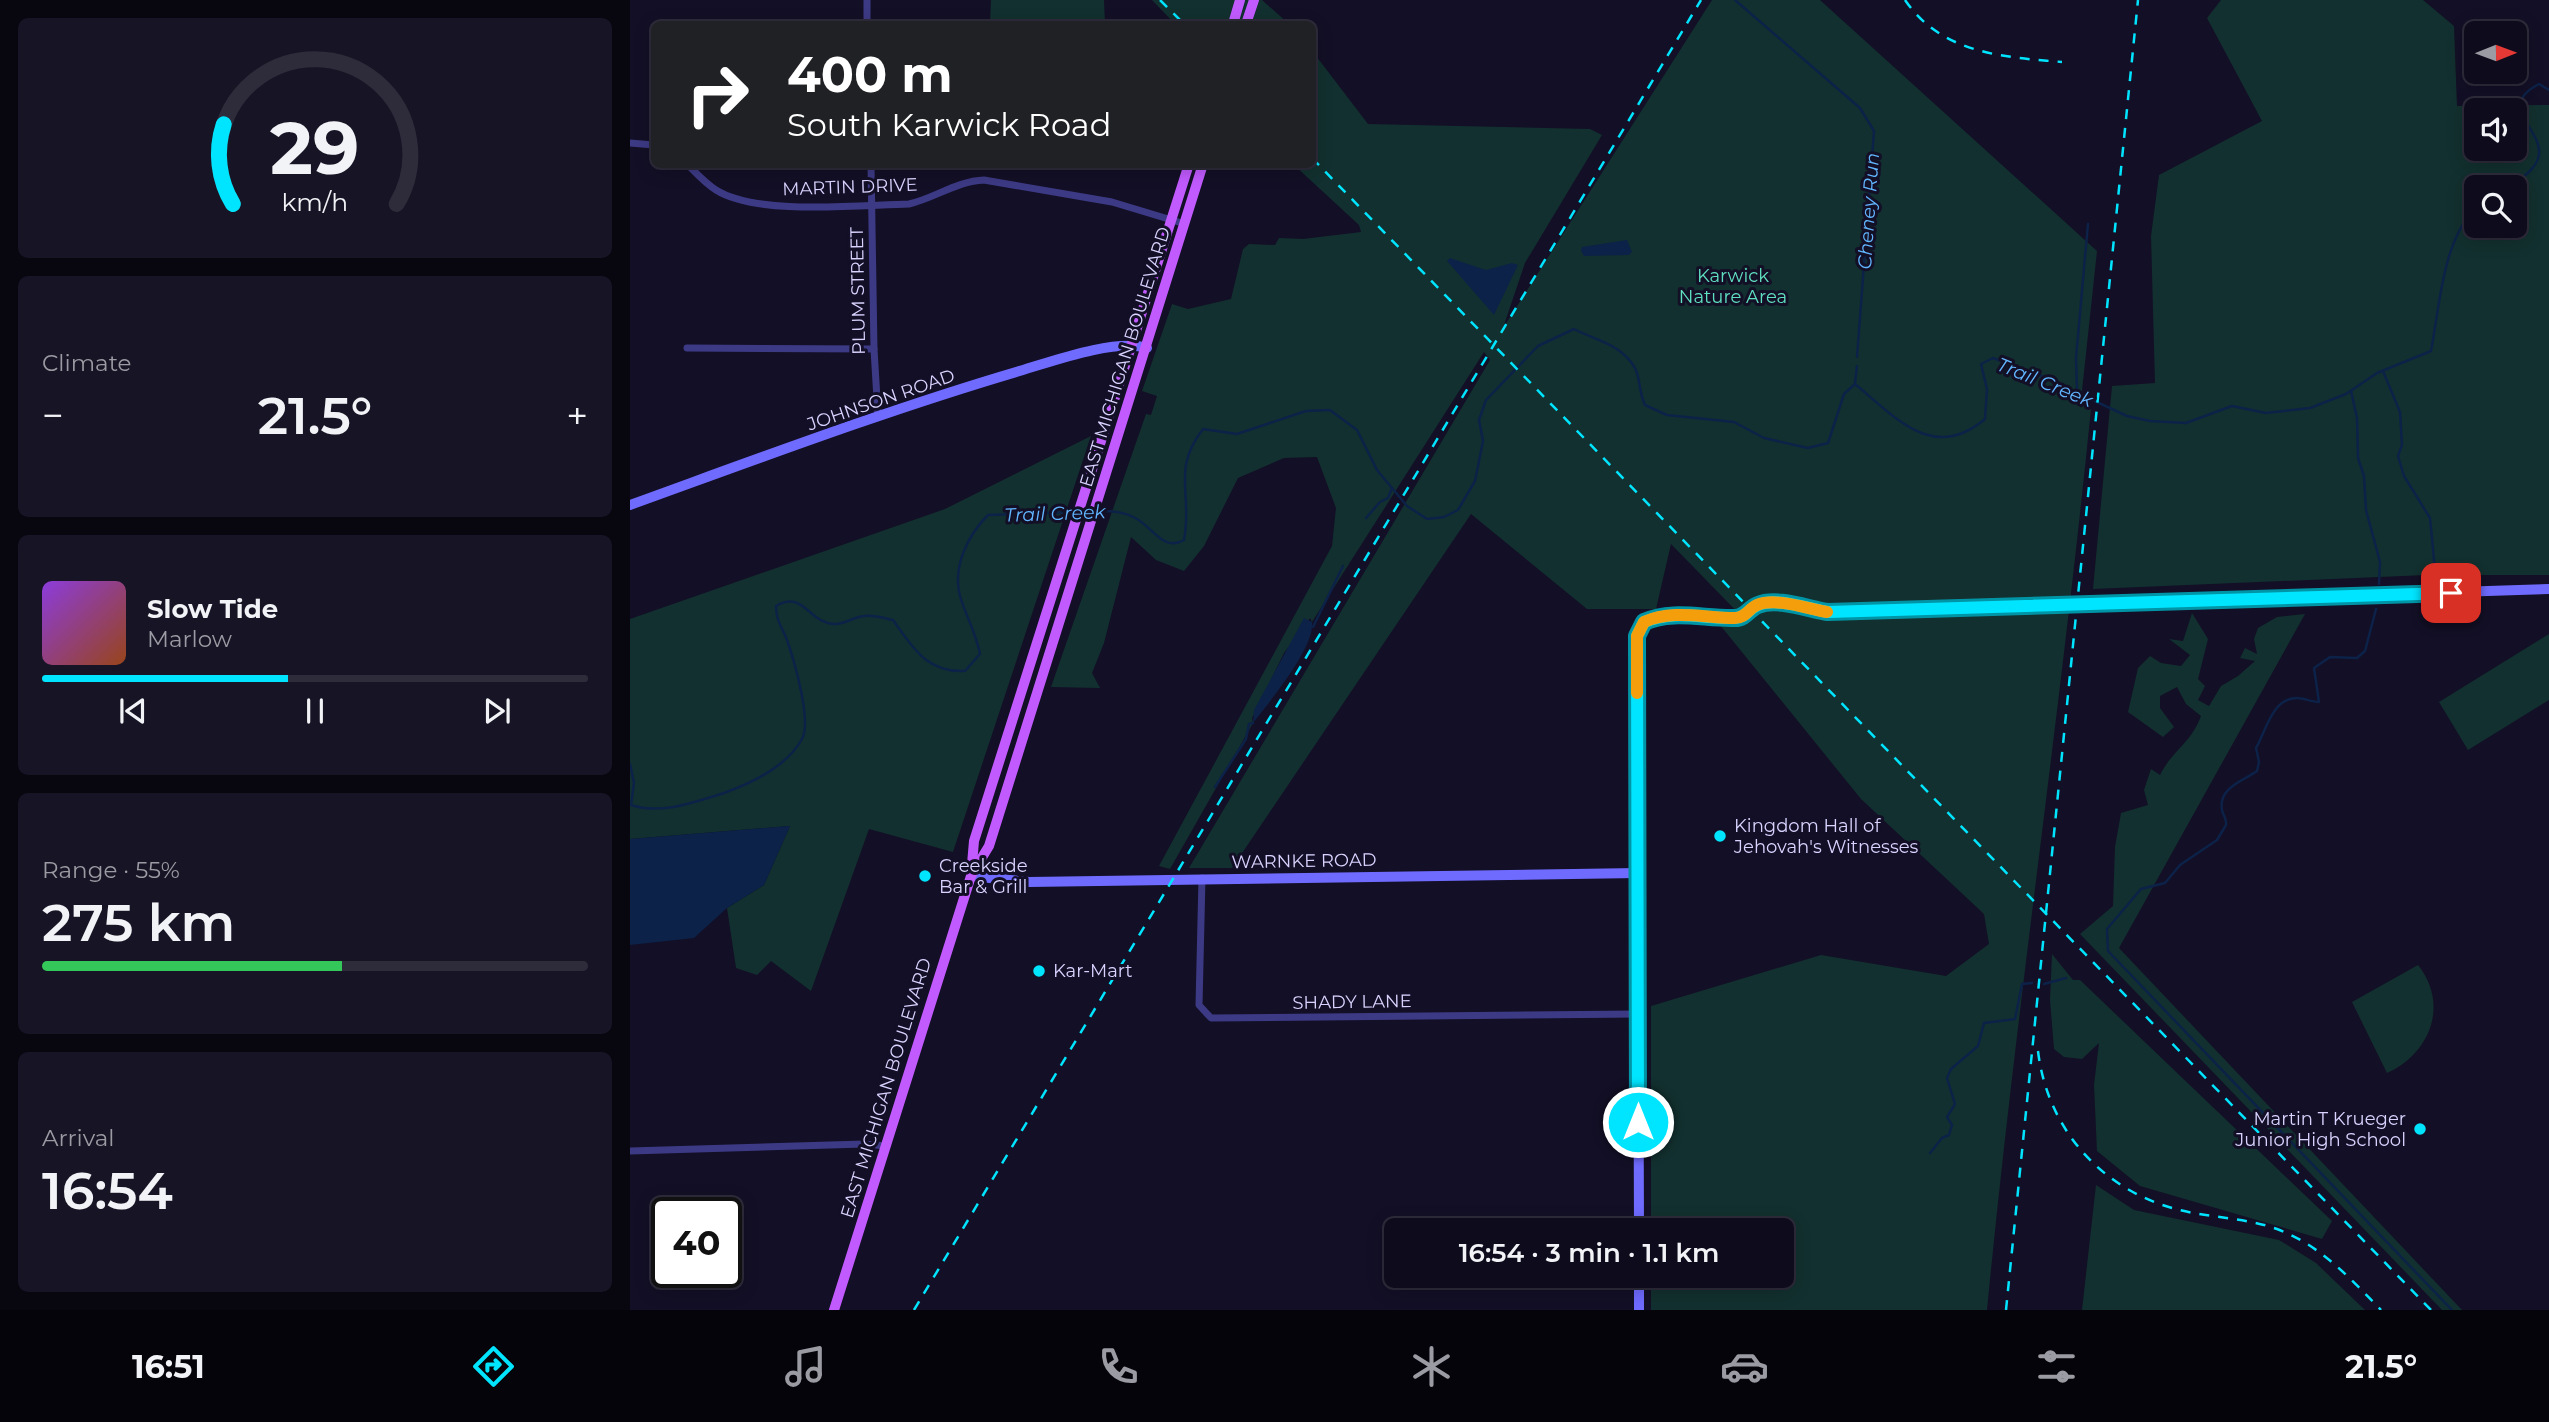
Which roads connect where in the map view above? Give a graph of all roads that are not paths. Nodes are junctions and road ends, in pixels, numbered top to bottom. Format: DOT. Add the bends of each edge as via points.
graph roads {
  1 [pos="867,0"];
  2 [pos="1240,0"];
  3 [pos="1254,0"];
  4 [pos="867,21"];
  5 [pos="1234,21"];
  6 [pos="1247,21"];
  7 [pos="630,143"];
  8 [pos="651,145"];
  9 [pos="691,168"];
  10 [pos="871,168"];
  11 [pos="1188,168"];
  12 [pos="1202,168"];
  13 [pos="872,205"];
  14 [pos="1172,220"];
  15 [pos="1185,224"];
  16 [pos="1132,344"];
  17 [pos="687,348"];
  18 [pos="1147,348"];
  19 [pos="874,349"];
  20 [pos="878,416"];
  21 [pos="630,505"];
  22 [pos="2549,589"];
  23 [pos="1637,873"];
  24 [pos="971,877"];
  25 [pos="1202,878"];
  26 [pos="1638,1014"];
  27 [pos="886,1146"];
  28 [pos="630,1151"];
  29 [pos="1639,1218"];
  30 [pos="1639,1288"];
  31 [pos="834,1310"];
  32 [pos="1639,1310"];
  1 -- 4 [label="street"];
  2 -- 5 [label="main road"];
  3 -- 6 [label="main road"];
  7 -- 8 [label="street"];
  9 -- 13 [label="street, MARTIN DRIVE" via="716,190 740,200 772,205"];
  10 -- 13 [label="street, PLUM STREET"];
  11 -- 14 [label="main road, EAST MICHIGAN BOULEVARD"];
  12 -- 15 [label="main road, EAST MICHIGAN BOULEVARD"];
  13 -- 14 [label="street, MARTIN DRIVE" via="909,204 970,180 984,180 1112,202"];
  13 -- 19 [label="street, PLUM STREET"];
  14 -- 15 [label="street, MARTIN DRIVE"];
  14 -- 16 [label="main road, EAST MICHIGAN BOULEVARD"];
  15 -- 18 [label="main road, EAST MICHIGAN BOULEVARD"];
  16 -- 18 [label="street, JOHNSON ROAD"];
  16 -- 20 [label="street, JOHNSON ROAD" via="1055,361"];
  16 -- 24 [label="main road, EAST MICHIGAN BOULEVARD" via="974,841"];
  17 -- 19 [label="street"];
  18 -- 24 [label="main road, EAST MICHIGAN BOULEVARD" via="989,846"];
  19 -- 20 [label="street, PLUM STREET"];
  20 -- 21 [label="street, JOHNSON ROAD"];
  22 -- 23 [label="street" via="1828,612 1772,603 1756,605 1736,618 1657,616 1644,622 1637,636"];
  23 -- 25 [label="street, WARNKE ROAD"];
  23 -- 26 [label="street"];
  24 -- 25 [label="street, WARNKE ROAD" via="1029,882"];
  24 -- 27 [label="main road, EAST MICHIGAN BOULEVARD"];
  25 -- 26 [label="street, SHADY LANE" via="1199,1005 1211,1018"];
  26 -- 29 [label="street"];
  27 -- 28 [label="street"];
  27 -- 31 [label="main road, EAST MICHIGAN BOULEVARD"];
  30 -- 32 [label="street"];
}
